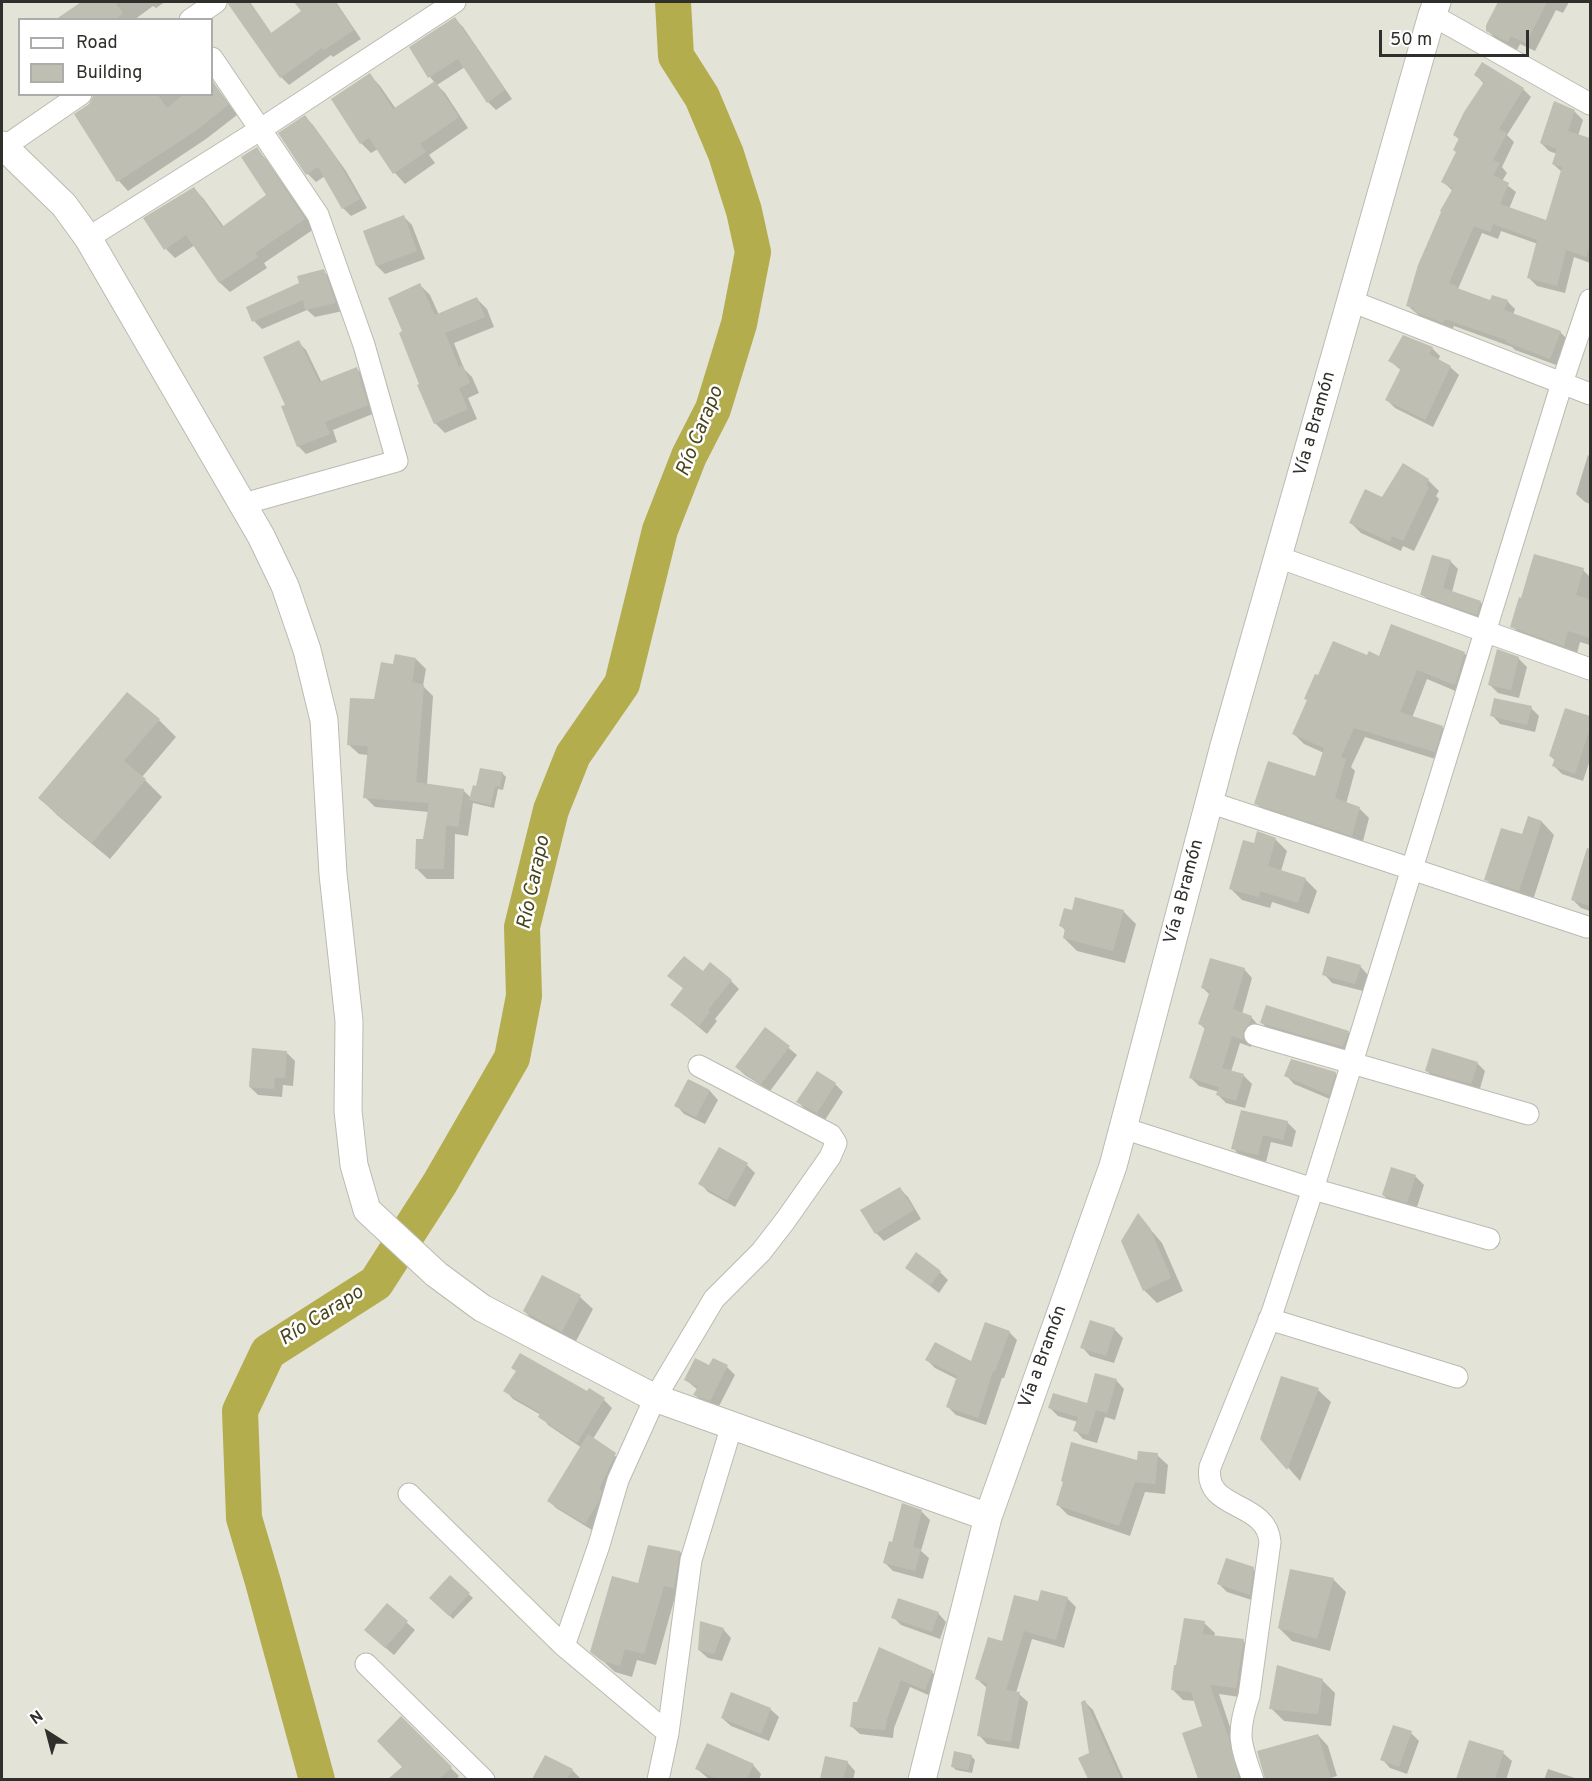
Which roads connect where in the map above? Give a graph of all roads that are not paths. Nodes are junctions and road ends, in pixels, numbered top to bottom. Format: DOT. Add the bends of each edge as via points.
graph roads {
  1 [pos="216,2"];
  2 [pos="455,2"];
  3 [pos="1435,8"];
  4 [pos="193,18"];
  5 [pos="213,59"];
  6 [pos="78,96"];
  7 [pos="1590,104"];
  8 [pos="261,129"];
  9 [pos="3,146"];
  10 [pos="88,238"];
  11 [pos="1590,300"];
  12 [pos="1351,301"];
  13 [pos="1562,383"];
  14 [pos="1590,394"];
  15 [pos="243,504"];
  16 [pos="1278,557"];
  17 [pos="1485,631"];
  18 [pos="1590,669"];
  19 [pos="1209,802"];
  20 [pos="1412,869"];
  21 [pos="1587,927"];
  22 [pos="1255,1035"];
  23 [pos="1352,1062"];
  24 [pos="699,1065"];
  25 [pos="1528,1114"];
  26 [pos="1123,1128"];
  27 [pos="1312,1189"];
  28 [pos="1489,1239"];
  29 [pos="1269,1320"];
  30 [pos="1457,1377"];
  31 [pos="655,1398"];
  32 [pos="732,1425"];
  33 [pos="409,1494"];
  34 [pos="988,1517"];
  35 [pos="564,1646"];
  36 [pos="366,1665"];
  37 [pos="668,1733"];
  38 [pos="484,1779"];
  39 [pos="658,1779"];
  40 [pos="922,1779"];
  41 [pos="1254,1779"];
  1 -- 4 [label="street"];
  2 -- 8 [label="street"];
  3 -- 7 [label="street"];
  3 -- 12 [label="street, Vía a Bramón"];
  5 -- 8 [label="street"];
  6 -- 9 [label="street"];
  8 -- 10 [label="street"];
  8 -- 15 [label="street" via="318,215 364,345 397,461"];
  9 -- 10 [label="street" via="64,205"];
  10 -- 15 [label="street"];
  11 -- 13 [label="street"];
  12 -- 13 [label="street"];
  12 -- 16 [label="street, Vía a Bramón"];
  13 -- 14 [label="street"];
  13 -- 17 [label="street"];
  15 -- 31 [label="street" via="285,586 307,650 324,720 333,874 349,1022 348,1112 354,1165 367,1210 436,1274 482,1308"];
  16 -- 17 [label="street"];
  16 -- 19 [label="street, Vía a Bramón"];
  17 -- 18 [label="street"];
  17 -- 20 [label="street"];
  19 -- 20 [label="street"];
  19 -- 26 [label="street, Vía a Bramón"];
  20 -- 21 [label="street"];
  20 -- 23 [label="street"];
  22 -- 23 [label="street"];
  23 -- 25 [label="street"];
  23 -- 27 [label="street"];
  24 -- 31 [label="street" via="831,1135 836,1143 761,1252 714,1299"];
  26 -- 27 [label="street"];
  26 -- 34 [label="street, Vía a Bramón" via="1113,1166"];
  27 -- 28 [label="street"];
  27 -- 29 [label="street"];
  29 -- 30 [label="street"];
  29 -- 41 [label="street" via="1209,1475 1215,1491 1262,1520 1270,1531 1249,1696 1240,1730 1241,1745"];
  31 -- 32 [label="street"];
  31 -- 35 [label="street" via="618,1480"];
  32 -- 34 [label="street"];
  32 -- 37 [label="street" via="691,1560"];
  33 -- 35 [label="street"];
  34 -- 40 [label="street, Vía a Bramón"];
  35 -- 37 [label="street"];
  36 -- 38 [label="street"];
  37 -- 39 [label="street"];
}
